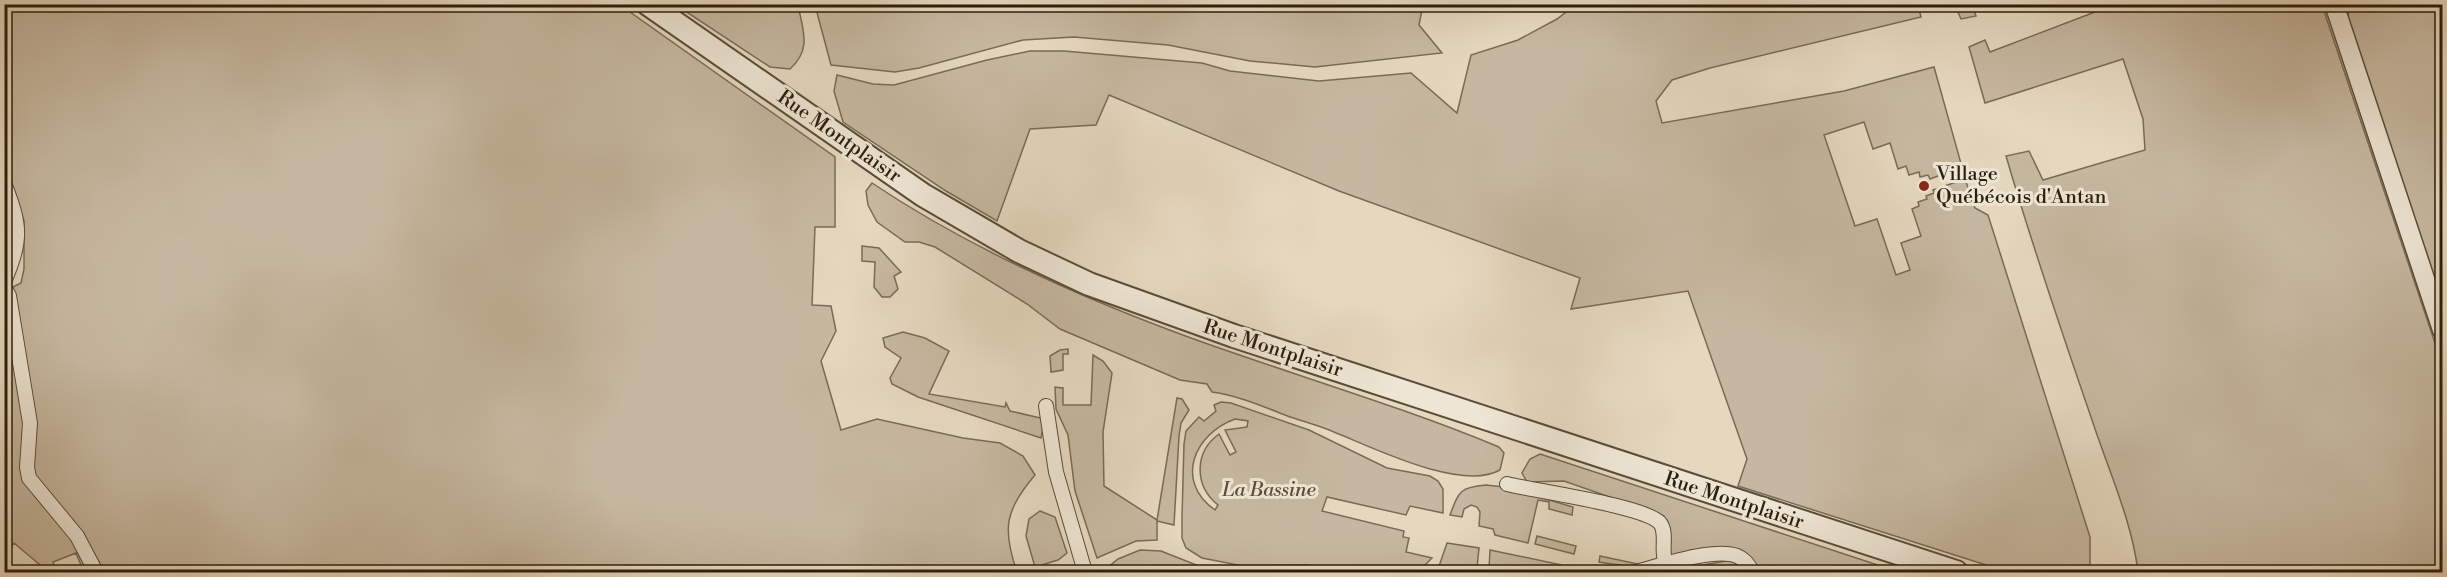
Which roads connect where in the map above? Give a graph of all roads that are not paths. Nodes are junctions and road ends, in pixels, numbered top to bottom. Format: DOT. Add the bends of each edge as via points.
graph roads {
  1 [pos="648,4"];
  2 [pos="2334,4"];
  3 [pos="4,183"];
  4 [pos="4,282"];
  5 [pos="4,286"];
  6 [pos="2442,330"];
  7 [pos="1046,406"];
  8 [pos="1507,484"];
  9 [pos="1666,564"];
  10 [pos="96,573"];
  11 [pos="1085,573"];
  12 [pos="1636,573"];
  13 [pos="1752,573"];
  14 [pos="1956,573"];
  1 -- 14 [label="street, Rue Montplaisir" via="923,195 1019,251 1089,284 1245,340"];
  2 -- 6 [label="street"];
  3 -- 4 [label="street" via="17,224 18,242"];
  5 -- 10 [label="street" via="9,296 30,423 29,478 77,536"];
  7 -- 11 [label="street" via="1056,472"];
  8 -- 9 [label="street" via="1629,510 1660,523"];
  9 -- 12 [label="street"];
  9 -- 13 [label="street" via="1730,554 1745,561"];
}
